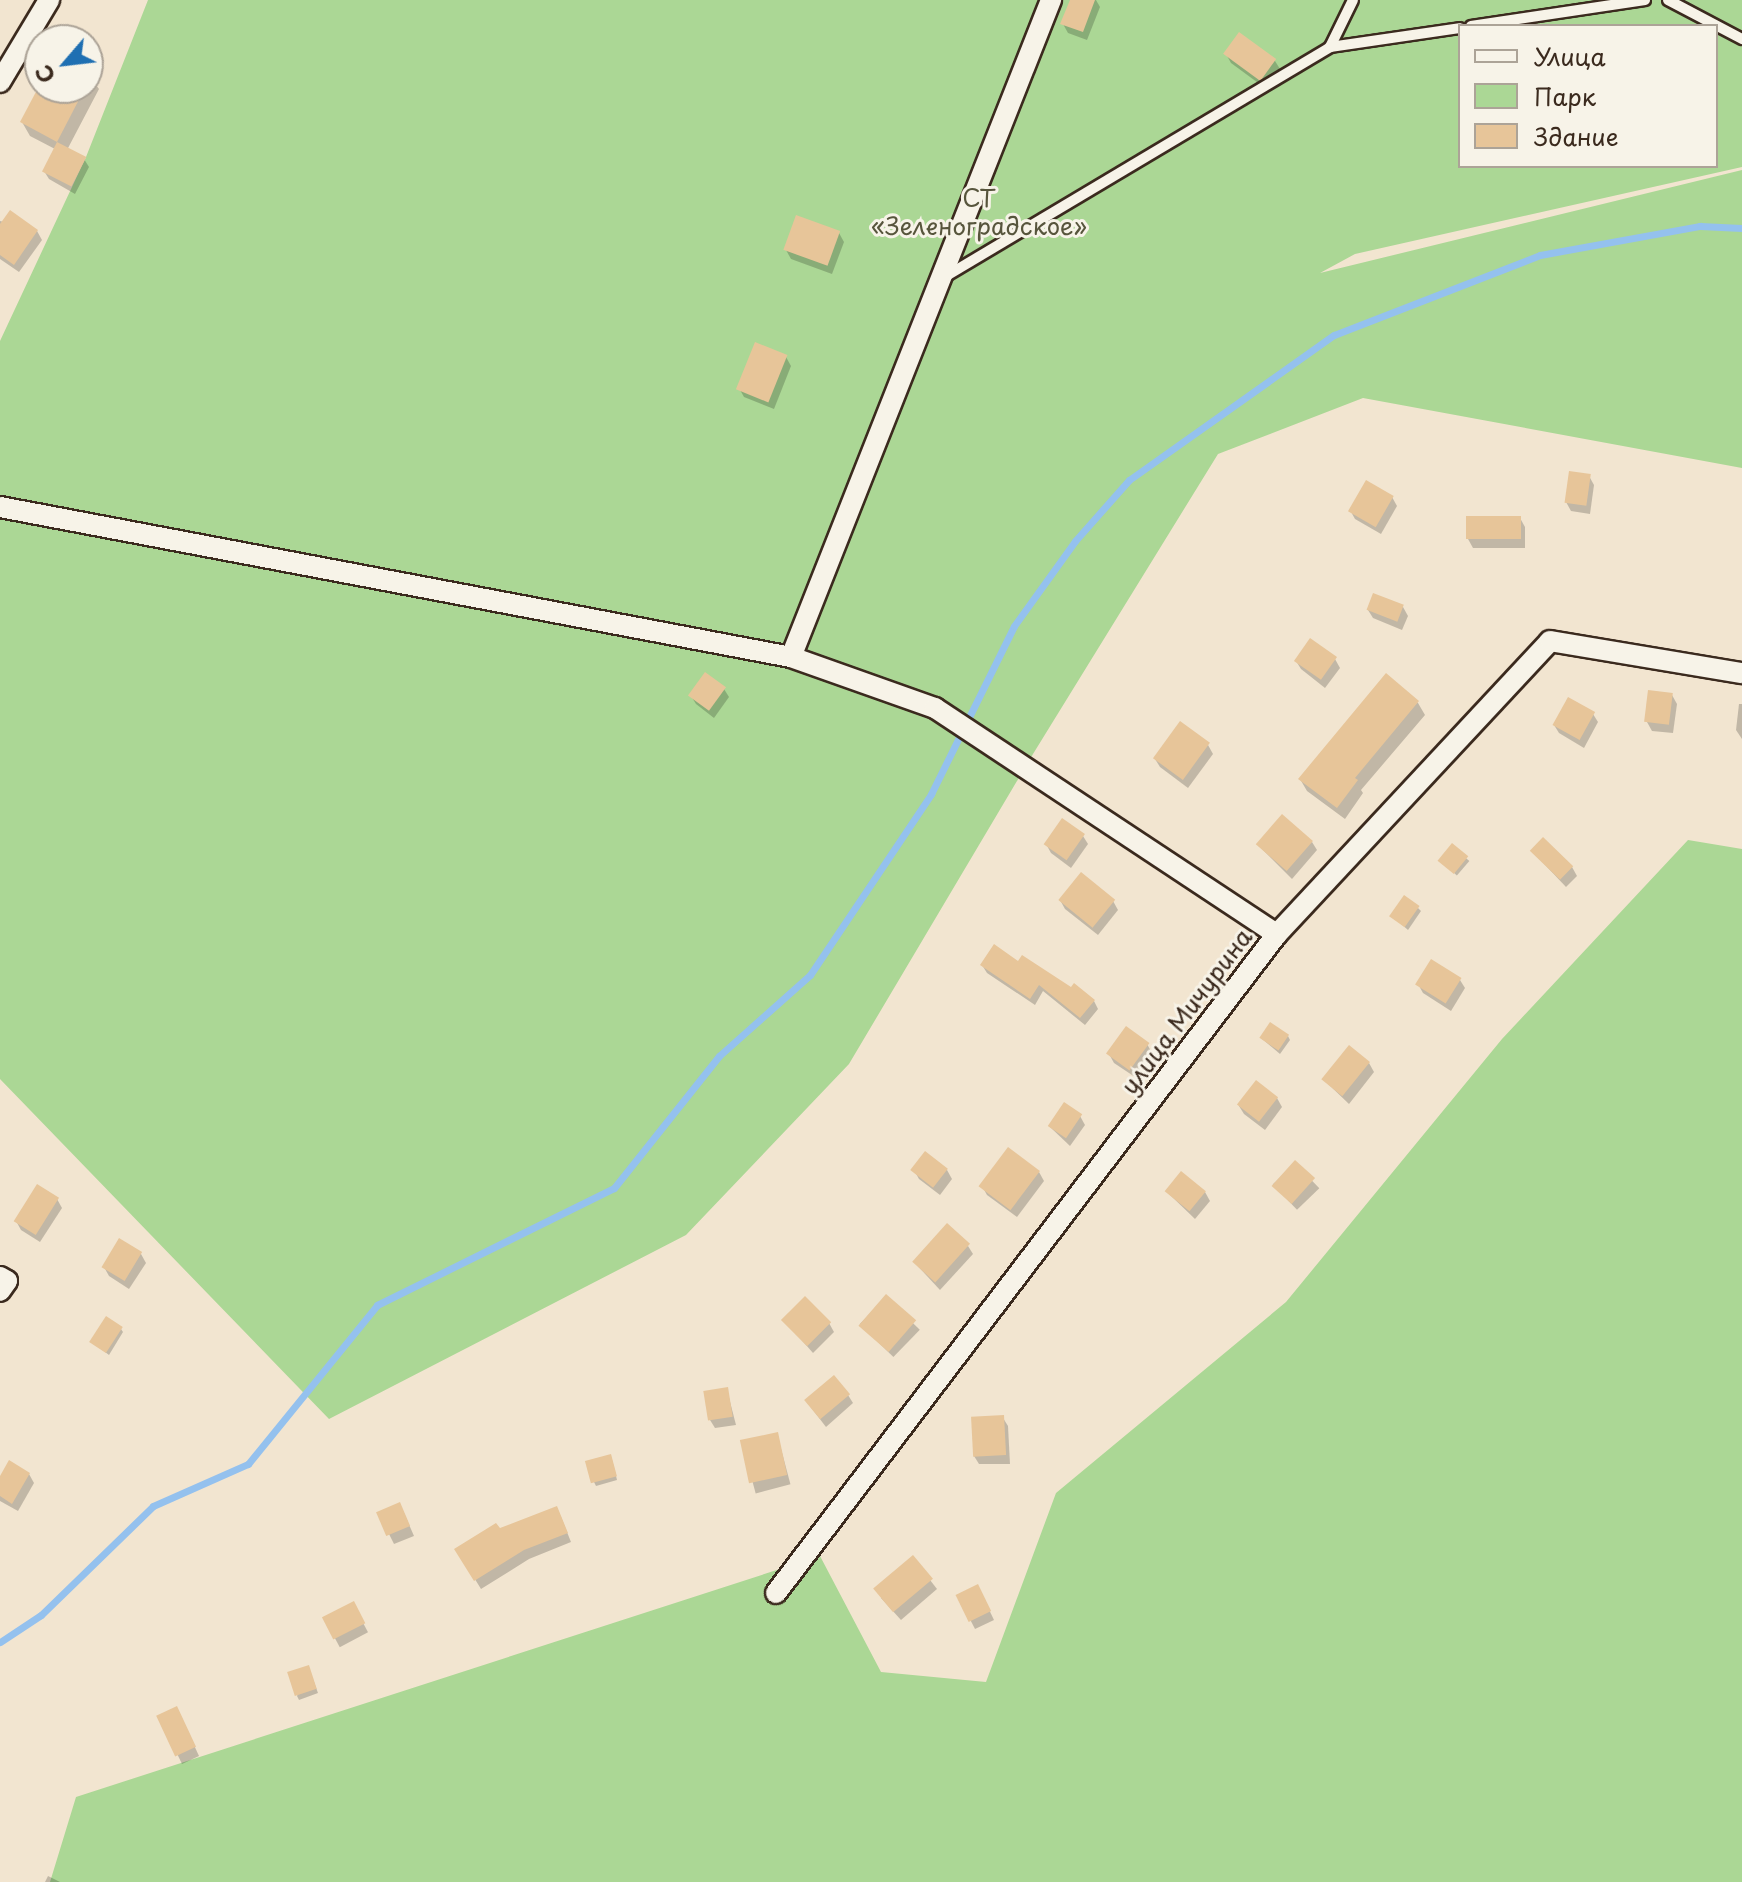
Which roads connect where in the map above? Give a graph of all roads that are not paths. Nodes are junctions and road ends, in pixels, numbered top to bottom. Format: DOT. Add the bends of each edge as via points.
graph roads {
  1 [pos="49,0"];
  2 [pos="1051,0"];
  3 [pos="1353,0"];
  4 [pos="1645,0"];
  5 [pos="1668,0"];
  6 [pos="1484,24"];
  7 [pos="1714,24"];
  8 [pos="1718,26"];
  9 [pos="1458,28"];
  10 [pos="1742,39"];
  11 [pos="1330,47"];
  12 [pos="0,82"];
  13 [pos="940,280"];
  14 [pos="0,507"];
  15 [pos="791,657"];
  16 [pos="1742,673"];
  17 [pos="1277,934"];
  18 [pos="0,1277"];
  19 [pos="0,1291"];
  20 [pos="776,1593"];
  1 -- 12 [label="street"];
  2 -- 13 [label="street"];
  3 -- 11 [label="lane"];
  4 -- 6 [label="lane"];
  5 -- 7 [label="lane"];
  8 -- 10 [label="lane"];
  9 -- 11 [label="lane"];
  11 -- 13 [label="lane"];
  13 -- 15 [label="street"];
  14 -- 15 [label="street"];
  15 -- 17 [label="street" via="935,708"];
  16 -- 17 [label="street, улица Мичурина" via="1550,641"];
  17 -- 20 [label="street, улица Мичурина"];
  18 -- 19 [label="street" via="7,1281"];
}
